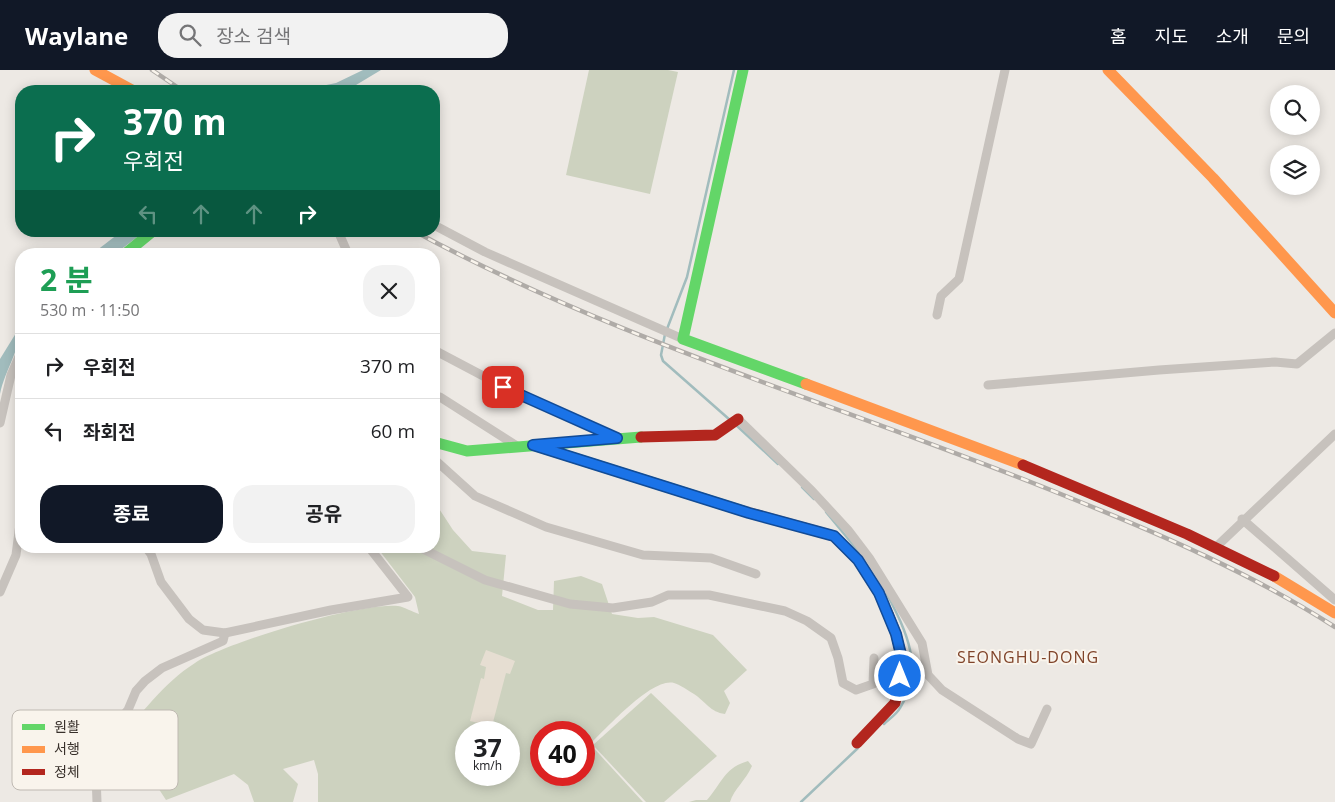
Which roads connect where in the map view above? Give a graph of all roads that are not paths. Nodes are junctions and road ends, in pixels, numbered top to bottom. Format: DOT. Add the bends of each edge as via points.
graph roads {
  1 [pos="95,70"];
  2 [pos="743,70"];
  3 [pos="1005,70"];
  4 [pos="1108,70"];
  5 [pos="123,85"];
  6 [pos="440,228"];
  7 [pos="146,237"];
  8 [pos="132,248"];
  9 [pos="1335,313"];
  10 [pos="937,315"];
  11 [pos="1335,333"];
  12 [pos="683,339"];
  13 [pos="440,353"];
  14 [pos="15,366"];
  15 [pos="988,386"];
  16 [pos="440,397"];
  17 [pos="0,423"];
  18 [pos="735,423"];
  19 [pos="1335,434"];
  20 [pos="617,438"];
  21 [pos="440,444"];
  22 [pos="533,445"];
  23 [pos="517,446"];
  24 [pos="440,464"];
  25 [pos="1242,519"];
  26 [pos="1215,548"];
  27 [pos="16,553"];
  28 [pos="150,553"];
  29 [pos="373,553"];
  30 [pos="431,553"];
  31 [pos="756,574"];
  32 [pos="0,592"];
  33 [pos="1335,600"];
  34 [pos="1335,613"];
  35 [pos="225,633"];
  36 [pos="874,658"];
  37 [pos="1047,709"];
  38 [pos="128,710"];
  39 [pos="857,743"];
  1 -- 5 [label="street"];
  2 -- 12 [label="street"];
  3 -- 10 [label="street" via="959,279 941,296"];
  4 -- 9 [label="street" via="1213,178"];
  6 -- 12 [label="street" via="485,252"];
  7 -- 8 [label="street"];
  11 -- 15 [label="street" via="1297,364 1275,362 1160,370"];
  12 -- 26 [label="street" via="1008,458"];
  13 -- 20 [label="street" via="521,396"];
  14 -- 17 [label="street"];
  16 -- 23 [label="street"];
  18 -- 20 [label="street" via="715,435"];
  18 -- 37 [label="street" via="812,491 848,530 870,559 922,643 928,676 942,690 1031,744"];
  19 -- 25 [label="street"];
  20 -- 22 [label="street"];
  21 -- 23 [label="street" via="467,451"];
  22 -- 23 [label="street"];
  22 -- 39 [label="street" via="749,513 834,536 858,560 879,593 896,634 903,663 896,703"];
  24 -- 31 [label="street" via="476,496 546,526 643,555 711,558"];
  25 -- 26 [label="street"];
  25 -- 33 [label="street"];
  26 -- 34 [label="street" via="1296,587"];
  27 -- 32 [label="street"];
  28 -- 35 [label="street" via="161,582 189,619 203,630"];
  29 -- 35 [label="street" via="408,597"];
  30 -- 36 [label="street" via="485,580 570,604 613,608 652,602 668,595 709,595 785,611 807,621 831,638 843,683 856,690 873,684"];
  35 -- 38 [label="street" via="223,641 162,668 145,681 136,691"];
}
